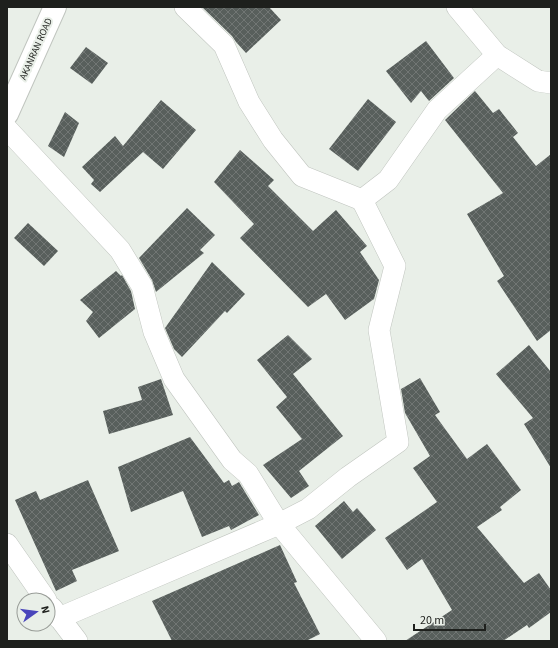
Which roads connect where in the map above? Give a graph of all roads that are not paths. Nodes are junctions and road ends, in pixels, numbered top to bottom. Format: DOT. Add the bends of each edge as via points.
graph roads {
  1 [pos="55,7"];
  2 [pos="185,7"];
  3 [pos="457,7"];
  4 [pos="497,55"];
  5 [pos="551,83"];
  6 [pos="7,114"];
  7 [pos="7,129"];
  8 [pos="362,200"];
  9 [pos="279,524"];
  10 [pos="7,544"];
  11 [pos="41,592"];
  12 [pos="56,605"];
  13 [pos="56,614"];
  14 [pos="77,641"];
  15 [pos="376,641"];
  1 -- 6 [label="main road, AKANRAN ROAD"];
  2 -- 8 [label="street" via="224,45 249,102 273,140 302,176"];
  3 -- 4 [label="street"];
  4 -- 5 [label="street" via="538,81"];
  4 -- 8 [label="street" via="437,110 388,180"];
  7 -- 9 [label="street" via="120,250 142,286 154,332 174,379 232,460 248,474"];
  8 -- 9 [label="street" via="395,266 379,330 398,442 308,509"];
  9 -- 12 [label="street"];
  9 -- 15 [label="street"];
  10 -- 11 [label="street"];
  13 -- 14 [label="street"];
}
